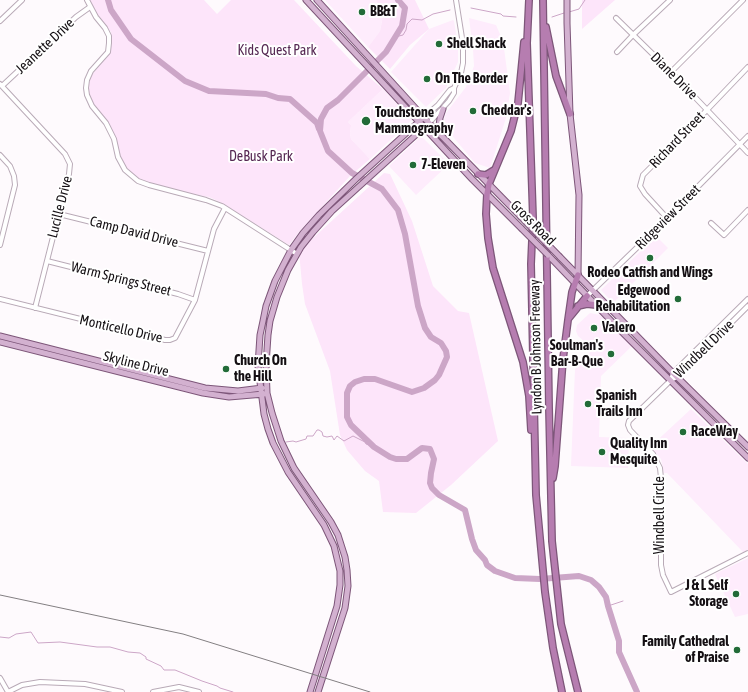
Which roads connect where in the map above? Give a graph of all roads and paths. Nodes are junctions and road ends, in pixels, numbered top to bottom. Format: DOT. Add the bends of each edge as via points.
graph roads {
  1 [pos="22,0"];
  2 [pos="87,0"];
  3 [pos="306,0"];
  4 [pos="317,0"];
  5 [pos="456,0"];
  6 [pos="543,0"];
  7 [pos="567,0"];
  8 [pos="670,0"];
  9 [pos="743,0"];
  10 [pos="529,3"];
  11 [pos="90,7"];
  12 [pos="331,15"];
  13 [pos="616,18"];
  14 [pos="544,19"];
  15 [pos="0,21"];
  16 [pos="326,21"];
  17 [pos="633,35"];
  18 [pos="353,39"];
  19 [pos="346,44"];
  20 [pos="617,52"];
  21 [pos="748,67"];
  22 [pos="671,72"];
  23 [pos="391,81"];
  24 [pos="1,85"];
  25 [pos="386,86"];
  26 [pos="454,88"];
  27 [pos="444,109"];
  28 [pos="707,109"];
  29 [pos="570,114"];
  30 [pos="424,117"];
  31 [pos="419,122"];
  32 [pos="429,123"];
  33 [pos="424,127"];
  34 [pos="442,136"];
  35 [pos="748,136"];
  36 [pos="740,144"];
  37 [pos="748,153"];
  38 [pos="0,155"];
  39 [pos="382,156"];
  40 [pos="465,160"];
  41 [pos="386,162"];
  42 [pos="460,166"];
  43 [pos="494,170"];
  44 [pos="478,174"];
  45 [pos="489,184"];
  46 [pos="487,194"];
  47 [pos="225,208"];
  48 [pos="748,210"];
  49 [pos="59,214"];
  50 [pos="667,218"];
  51 [pos="711,222"];
  52 [pos="0,245"];
  53 [pos="291,250"];
  54 [pos="208,251"];
  55 [pos="297,254"];
  56 [pos="47,261"];
  57 [pos="578,275"];
  58 [pos="575,283"];
  59 [pos="593,290"];
  60 [pos="587,296"];
  61 [pos="0,299"];
  62 [pos="748,299"];
  63 [pos="195,300"];
  64 [pos="596,305"];
  65 [pos="578,306"];
  66 [pos="748,306"];
  67 [pos="35,308"];
  68 [pos="568,320"];
  69 [pos="0,336"];
  70 [pos="640,339"];
  71 [pos="0,342"];
  72 [pos="634,343"];
  73 [pos="100,364"];
  74 [pos="675,375"];
  75 [pos="671,380"];
  76 [pos="267,390"];
  77 [pos="261,391"];
  78 [pos="748,447"];
  79 [pos="739,449"];
  80 [pos="748,452"];
  81 [pos="748,458"];
  82 [pos="294,468"];
  83 [pos="288,472"];
  84 [pos="550,490"];
  85 [pos="536,494"];
  86 [pos="748,552"];
  87 [pos="0,678"];
  88 [pos="8,692"];
  89 [pos="122,692"];
  90 [pos="153,692"];
  91 [pos="200,692"];
  92 [pos="310,692"];
  93 [pos="318,692"];
  94 [pos="562,692"];
  95 [pos="578,692"];
  1 -- 15 [label="street"];
  2 -- 11 [label="street"];
  3 -- 16 [label="main road, Gross Road"];
  4 -- 12 [label="main road, Gross Road"];
  5 -- 26 [label="street" via="463,57 461,73"];
  6 -- 14 [label="highway, Lyndon B Johnson Freeway"];
  7 -- 29 [label="main road"];
  8 -- 17 [label="street"];
  9 -- 22 [label="street"];
  10 -- 43 [label="highway" via="518,103 511,131"];
  10 -- 85 [label="highway, Lyndon B Johnson Freeway" via="527,43 533,218 531,264"];
  11 -- 24 [label="street, Jeanette Drive" via="76,16"];
  11 -- 47 [label="street" via="105,28 109,43 108,52 91,71 87,80 87,95 92,106 106,123 125,170 149,186 206,200"];
  12 -- 16 [label="main road"];
  12 -- 18 [label="main road, Gross Road"];
  13 -- 17 [label="street, Diane Drive"];
  14 -- 29 [label="highway" via="556,76"];
  14 -- 84 [label="highway, Lyndon B Johnson Freeway"];
  16 -- 19 [label="main road, Gross Road"];
  17 -- 20 [label="street"];
  17 -- 22 [label="street, Diane Drive"];
  18 -- 19 [label="main road"];
  18 -- 23 [label="main road, Gross Road"];
  19 -- 25 [label="main road, Gross Road"];
  21 -- 28 [label="street, Richard Street"];
  22 -- 28 [label="street, Diane Drive"];
  23 -- 25 [label="main road"];
  23 -- 30 [label="main road, Gross Road"];
  24 -- 49 [label="street, Lucille Drive" via="69,159 69,174"];
  25 -- 31 [label="main road, Gross Road"];
  26 -- 27 [label="street" via="454,93"];
  26 -- 30 [label="street"];
  27 -- 32 [label="street"];
  27 -- 34 [label="main road" via="439,126"];
  28 -- 36 [label="street, Diane Drive"];
  28 -- 50 [label="street, Richard Street" via="643,174 640,186"];
  29 -- 57 [label="main road" via="578,195"];
  30 -- 31 [label="main road"];
  30 -- 32 [label="main road, Gross Road"];
  31 -- 33 [label="main road, Gross Road"];
  31 -- 39 [label="main road"];
  32 -- 33 [label="main road"];
  32 -- 34 [label="main road, Gross Road"];
  33 -- 41 [label="main road"];
  33 -- 42 [label="main road, Gross Road"];
  34 -- 40 [label="main road, Gross Road"];
  35 -- 36 [label="street, Ridgeview Street"];
  36 -- 37 [label="street, Diane Drive"];
  36 -- 50 [label="street, Ridgeview Street"];
  38 -- 52 [label="street" via="10,166 15,185"];
  39 -- 41 [label="main road"];
  39 -- 53 [label="main road" via="313,221"];
  40 -- 42 [label="main road"];
  40 -- 44 [label="main road, Gross Road"];
  41 -- 55 [label="main road" via="313,232"];
  42 -- 46 [label="main road, Gross Road"];
  43 -- 44 [label="highway" via="486,175"];
  43 -- 45 [label="highway"];
  44 -- 45 [label="main road, Gross Road"];
  45 -- 46 [label="highway"];
  45 -- 57 [label="main road, Gross Road, bridge"];
  46 -- 58 [label="main road, Gross Road, bridge"];
  46 -- 85 [label="highway" via="486,224 490,251 528,387"];
  47 -- 53 [label="street"];
  47 -- 54 [label="street, Monticello Drive" via="215,227"];
  48 -- 51 [label="street" via="724,235"];
  49 -- 54 [label="street, Camp David Drive"];
  49 -- 56 [label="street, Lucille Drive"];
  50 -- 59 [label="street, Ridgeview Street"];
  53 -- 55 [label="street"];
  53 -- 77 [label="main road" via="266,306 259,353"];
  54 -- 63 [label="street, Monticello Drive"];
  55 -- 76 [label="main road" via="282,282 270,321 266,353"];
  56 -- 63 [label="street, Warm Springs Street"];
  56 -- 67 [label="street, Lucille Drive"];
  57 -- 58 [label="highway"];
  57 -- 59 [label="main road, Gross Road"];
  58 -- 60 [label="main road, Gross Road"];
  58 -- 68 [label="highway"];
  59 -- 60 [label="street, Ridgeview Street"];
  59 -- 70 [label="main road, Gross Road"];
  60 -- 64 [label="main road, Gross Road"];
  60 -- 65 [label="highway"];
  61 -- 67 [label="street, Monticello Drive"];
  62 -- 74 [label="street, Windbell Drive"];
  63 -- 67 [label="street, Monticello Drive" via="175,338 170,340"];
  64 -- 65 [label="highway"];
  64 -- 72 [label="main road, Gross Road"];
  65 -- 68 [label="highway"];
  66 -- 74 [label="street, Windbell Drive"];
  68 -- 84 [label="highway" via="555,466"];
  69 -- 73 [label="main road, Skyline Drive"];
  70 -- 72 [label="main road"];
  70 -- 74 [label="main road, Gross Road"];
  71 -- 73 [label="main road, Skyline Drive"];
  72 -- 75 [label="main road, Gross Road"];
  73 -- 77 [label="main road, Skyline Drive" via="213,389"];
  74 -- 75 [label="street, Windbell Drive"];
  74 -- 78 [label="main road, Gross Road"];
  75 -- 79 [label="main road, Gross Road"];
  75 -- 86 [label="street, Windbell Circle" via="628,424 630,430 653,454 660,468 661,565 664,578 671,592"];
  76 -- 77 [label="main road, Skyline Drive"];
  76 -- 82 [label="main road" via="281,441"];
  77 -- 83 [label="main road" via="264,414 273,443"];
  79 -- 80 [label="main road"];
  79 -- 81 [label="main road, Gross Road"];
  82 -- 83 [label="main road"];
  82 -- 93 [label="main road" via="335,528 347,570 345,608"];
  83 -- 92 [label="main road" via="324,524 334,546 340,571 337,606"];
  84 -- 95 [label="highway, Lyndon B Johnson Freeway" via="556,590 561,624"];
  85 -- 94 [label="highway, Lyndon B Johnson Freeway" via="545,592"];
  87 -- 88 [label="street"];
  88 -- 89 [label="street" via="40,682 85,684"];
  90 -- 91 [label="street" via="179,687"];
}
